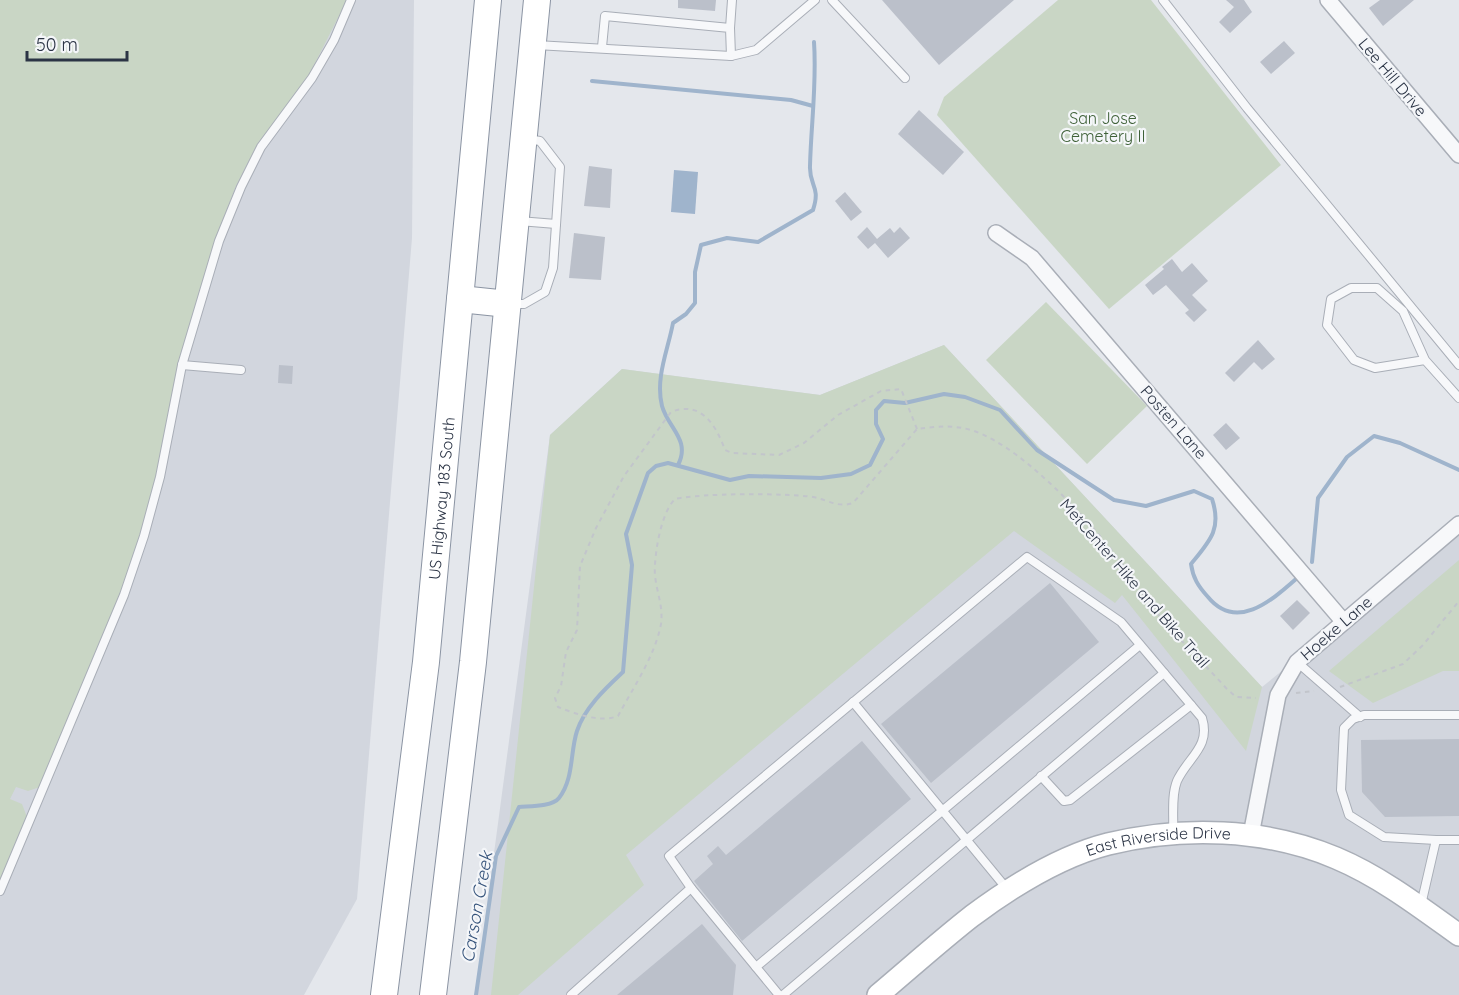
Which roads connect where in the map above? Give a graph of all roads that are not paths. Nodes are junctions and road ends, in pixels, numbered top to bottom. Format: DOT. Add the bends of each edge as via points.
graph roads {
  1 [pos="351,0"];
  2 [pos="488,0"];
  3 [pos="537,0"];
  4 [pos="732,0"];
  5 [pos="815,0"];
  6 [pos="832,0"];
  7 [pos="1163,0"];
  8 [pos="1328,0"];
  9 [pos="730,28"];
  10 [pos="533,45"];
  11 [pos="602,47"];
  12 [pos="731,56"];
  13 [pos="905,78"];
  14 [pos="524,138"];
  15 [pos="1459,155"];
  16 [pos="516,221"];
  17 [pos="556,224"];
  18 [pos="996,233"];
  19 [pos="460,299"];
  20 [pos="508,304"];
  21 [pos="1425,360"];
  22 [pos="1459,364"];
  23 [pos="182,365"];
  24 [pos="241,370"];
  25 [pos="1459,398"];
  26 [pos="1459,524"];
  27 [pos="1342,621"];
  28 [pos="1140,645"];
  29 [pos="1297,662"];
  30 [pos="1164,673"];
  31 [pos="853,702"];
  32 [pos="1191,705"];
  33 [pos="1459,715"];
  34 [pos="1360,717"];
  35 [pos="1041,776"];
  36 [pos="942,810"];
  37 [pos="1173,834"];
  38 [pos="1251,835"];
  39 [pos="966,840"];
  40 [pos="1436,840"];
  41 [pos="1459,840"];
  42 [pos="691,888"];
  43 [pos="0,891"];
  44 [pos="1009,892"];
  45 [pos="1420,907"];
  46 [pos="1459,935"];
  47 [pos="756,967"];
  48 [pos="384,995"];
  49 [pos="433,995"];
  50 [pos="571,995"];
  51 [pos="781,995"];
  52 [pos="878,995"];
  1 -- 23 [label="lane" via="312,78 261,147 241,187 219,241"];
  2 -- 19 [label="highway, US Highway 183 South"];
  3 -- 10 [label="highway"];
  4 -- 9 [label="lane"];
  5 -- 12 [label="lane" via="756,50"];
  6 -- 13 [label="lane"];
  7 -- 22 [label="lane"];
  8 -- 15 [label="street, Lee Hill Drive"];
  9 -- 11 [label="lane" via="605,16"];
  9 -- 12 [label="lane"];
  10 -- 11 [label="lane"];
  10 -- 14 [label="highway"];
  11 -- 12 [label="lane"];
  14 -- 16 [label="highway"];
  14 -- 17 [label="lane" via="540,141 560,167"];
  16 -- 17 [label="lane"];
  16 -- 20 [label="highway"];
  17 -- 20 [label="lane" via="553,268 545,292 524,304"];
  18 -- 27 [label="street, Posten Lane" via="1032,258"];
  19 -- 20 [label="highway"];
  19 -- 48 [label="highway, US Highway 183 South" via="426,662"];
  20 -- 49 [label="highway" via="473,662"];
  21 -- 21 [label="lane" via="1403,311 1377,288 1351,288 1331,299 1327,325 1354,360 1375,368"];
  21 -- 25 [label="lane"];
  23 -- 24 [label="lane"];
  23 -- 43 [label="lane" via="160,477 127,585"];
  26 -- 27 [label="street, Hoeke Lane"];
  27 -- 29 [label="street, Hoeke Lane"];
  28 -- 30 [label="lane"];
  28 -- 31 [label="lane" via="1121,622 1027,557"];
  28 -- 36 [label="lane"];
  29 -- 34 [label="lane"];
  29 -- 38 [label="street, Hoeke Lane" via="1278,695"];
  30 -- 32 [label="lane"];
  30 -- 35 [label="lane"];
  31 -- 36 [label="lane"];
  31 -- 42 [label="lane" via="669,856"];
  32 -- 35 [label="lane" via="1070,800 1064,801"];
  32 -- 37 [label="lane" via="1205,729 1203,743 1174,790"];
  33 -- 34 [label="lane"];
  34 -- 40 [label="lane" via="1344,728 1341,790 1349,814 1384,837"];
  35 -- 39 [label="lane"];
  36 -- 39 [label="lane"];
  36 -- 47 [label="lane"];
  37 -- 38 [label="main road, East Riverside Drive"];
  37 -- 44 [label="main road, East Riverside Drive" via="1106,845 1064,860"];
  38 -- 45 [label="main road, East Riverside Drive" via="1299,845 1335,858"];
  39 -- 44 [label="lane"];
  39 -- 51 [label="lane"];
  40 -- 41 [label="lane"];
  40 -- 45 [label="lane"];
  42 -- 47 [label="lane"];
  42 -- 50 [label="lane"];
  44 -- 52 [label="main road, East Riverside Drive" via="973,915"];
  45 -- 46 [label="main road, East Riverside Drive"];
  47 -- 51 [label="lane"];
}
